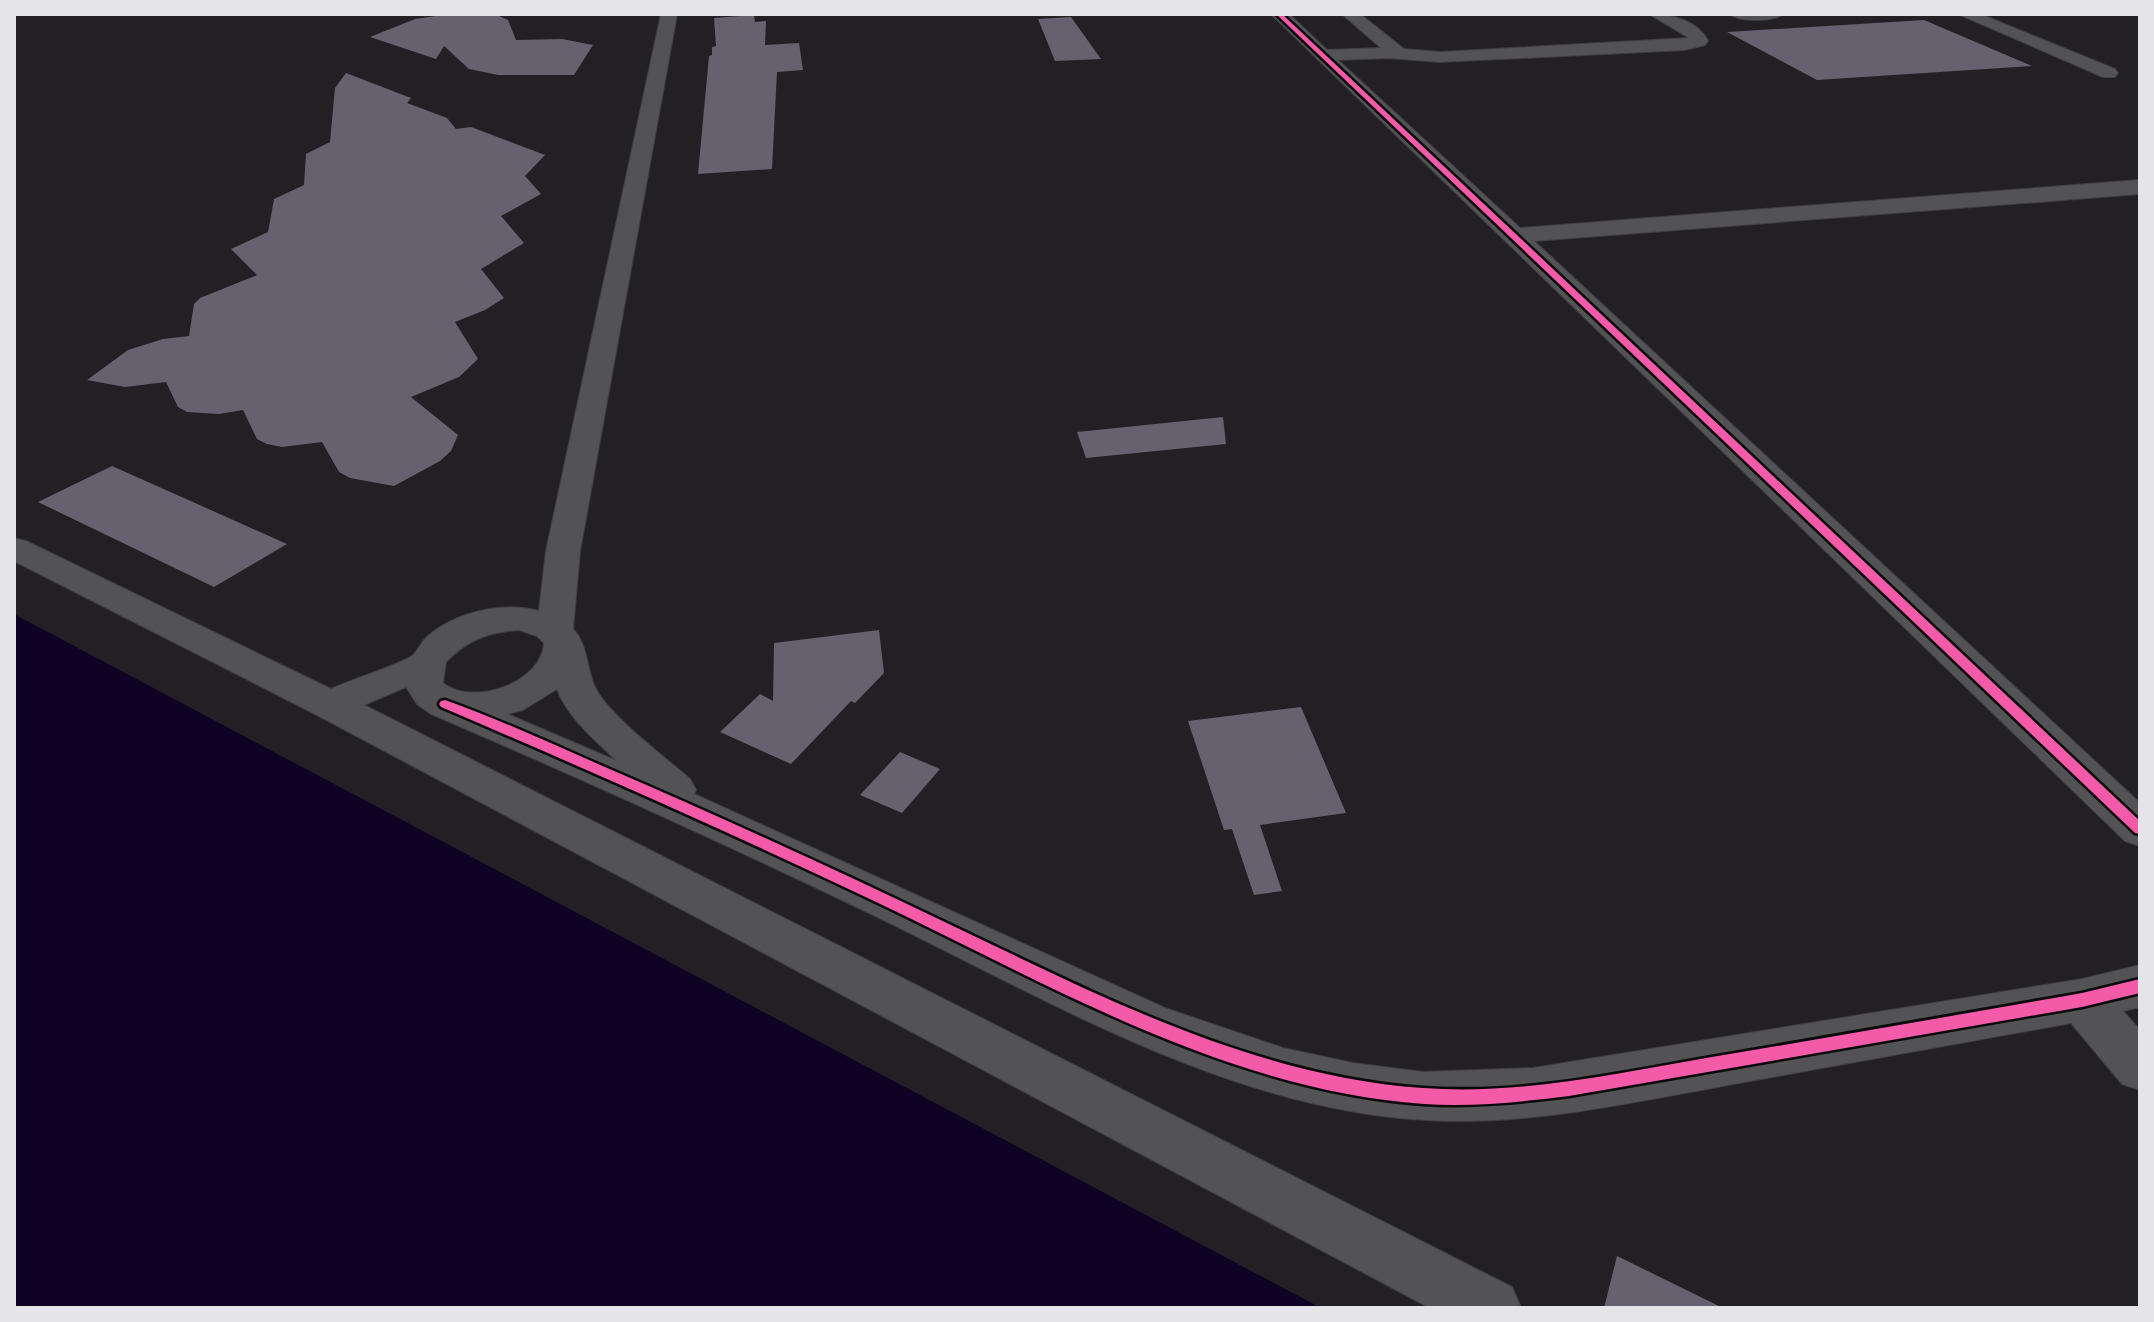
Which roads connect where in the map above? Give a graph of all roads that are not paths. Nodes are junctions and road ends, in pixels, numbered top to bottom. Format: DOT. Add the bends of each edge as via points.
graph roads {
  1 [pos="669,14"];
  2 [pos="1279,14"];
  3 [pos="1350,14"];
  4 [pos="1657,14"];
  5 [pos="1737,14"];
  6 [pos="1776,14"];
  7 [pos="1966,14"];
  8 [pos="1398,53"];
  9 [pos="1322,55"];
  10 [pos="2109,73"];
  11 [pos="2140,187"];
  12 [pos="1513,236"];
  13 [pos="14,548"];
  14 [pos="563,551"];
  15 [pos="476,625"];
  16 [pos="560,637"];
  17 [pos="424,666"];
  18 [pos="445,704"];
  19 [pos="331,705"];
  20 [pos="705,814"];
  21 [pos="2140,829"];
  22 [pos="2140,986"];
  23 [pos="2082,1000"];
  24 [pos="2140,1067"];
  25 [pos="1491,1308"];
  1 -- 14 [label="street"];
  2 -- 9 [label="street"];
  3 -- 8 [label="street"];
  4 -- 8 [label="street" via="1696,34 1699,41 1450,57"];
  5 -- 6 [label="street"];
  7 -- 10 [label="street"];
  8 -- 9 [label="street"];
  9 -- 12 [label="street"];
  11 -- 12 [label="street"];
  12 -- 21 [label="street"];
  13 -- 19 [label="street"];
  14 -- 15 [label="street" via="533,590"];
  14 -- 16 [label="street"];
  15 -- 16 [label="street" via="521,618 540,621"];
  15 -- 17 [label="street" via="443,643"];
  16 -- 18 [label="street" via="562,661 552,675 513,700 465,708"];
  16 -- 20 [label="street" via="577,693 653,772"];
  17 -- 18 [label="street" via="424,689"];
  17 -- 19 [label="street"];
  18 -- 20 [label="street"];
  19 -- 25 [label="street"];
  20 -- 23 [label="street" via="1206,1047 1314,1080 1422,1096 1517,1095"];
  22 -- 23 [label="street"];
  23 -- 24 [label="street"];
}
